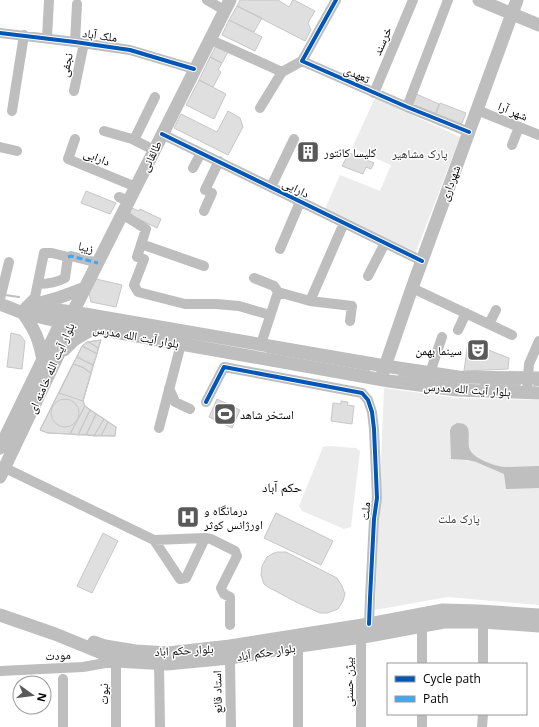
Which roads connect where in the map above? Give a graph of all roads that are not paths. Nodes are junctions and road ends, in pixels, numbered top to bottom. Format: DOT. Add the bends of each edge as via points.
graph roads {
  1 [pos="50,0"];
  2 [pos="207,0"];
  3 [pos="336,0"];
  4 [pos="413,0"];
  5 [pos="448,0"];
  6 [pos="479,0"];
  7 [pos="517,0"];
  8 [pos="77,4"];
  9 [pos="227,5"];
  10 [pos="512,14"];
  11 [pos="539,25"];
  12 [pos="0,33"];
  13 [pos="24,35"];
  14 [pos="47,38"];
  15 [pos="209,39"];
  16 [pos="80,42"];
  17 [pos="302,61"];
  18 [pos="194,69"];
  19 [pos="282,72"];
  20 [pos="74,91"];
  21 [pos="374,93"];
  22 [pos="155,97"];
  23 [pos="407,107"];
  24 [pos="260,108"];
  25 [pos="477,110"];
  26 [pos="12,111"];
  27 [pos="519,127"];
  28 [pos="104,131"];
  29 [pos="469,132"];
  30 [pos="162,134"];
  31 [pos="539,135"];
  32 [pos="75,139"];
  33 [pos="294,139"];
  34 [pos="134,140"];
  35 [pos="512,145"];
  36 [pos="0,147"];
  37 [pos="154,150"];
  38 [pos="17,151"];
  39 [pos="200,153"];
  40 [pos="219,162"];
  41 [pos="193,168"];
  42 [pos="136,187"];
  43 [pos="272,187"];
  44 [pos="300,202"];
  45 [pos="204,211"];
  46 [pos="122,214"];
  47 [pos="344,223"];
  48 [pos="385,243"];
  49 [pos="141,244"];
  50 [pos="280,249"];
  51 [pos="68,257"];
  52 [pos="422,261"];
  53 [pos="9,262"];
  54 [pos="98,263"];
  55 [pos="204,266"];
  56 [pos="368,276"];
  57 [pos="254,278"];
  58 [pos="38,284"];
  59 [pos="85,288"];
  60 [pos="412,288"];
  61 [pos="278,292"];
  62 [pos="39,300"];
  63 [pos="310,300"];
  64 [pos="2,303"];
  65 [pos="24,310"];
  66 [pos="496,310"];
  67 [pos="466,313"];
  68 [pos="270,316"];
  69 [pos="69,319"];
  70 [pos="350,320"];
  71 [pos="489,324"];
  72 [pos="94,328"];
  73 [pos="458,330"];
  74 [pos="512,335"];
  75 [pos="442,337"];
  76 [pos="539,341"];
  77 [pos="181,344"];
  78 [pos="261,344"];
  79 [pos="57,357"];
  80 [pos="43,360"];
  81 [pos="385,366"];
  82 [pos="430,373"];
  83 [pos="43,374"];
  84 [pos="534,378"];
  85 [pos="381,379"];
  86 [pos="169,388"];
  87 [pos="533,393"];
  88 [pos="206,402"];
  89 [pos="190,409"];
  90 [pos="159,428"];
  91 [pos="4,430"];
  92 [pos="0,448"];
  93 [pos="2,473"];
  94 [pos="205,538"];
  95 [pos="154,540"];
  96 [pos="0,608"];
  97 [pos="0,615"];
  98 [pos="539,615"];
  99 [pos="483,622"];
  100 [pos="369,624"];
  101 [pos="230,625"];
  102 [pos="422,626"];
  103 [pos="539,626"];
  104 [pos="361,637"];
  105 [pos="298,646"];
  106 [pos="116,655"];
  107 [pos="230,658"];
  108 [pos="422,663"];
  109 [pos="483,663"];
  110 [pos="159,664"];
  111 [pos="0,671"];
  112 [pos="63,679"];
  113 [pos="422,715"];
  114 [pos="482,715"];
  115 [pos="64,727"];
  116 [pos="116,727"];
  117 [pos="160,727"];
  118 [pos="231,727"];
  119 [pos="298,727"];
  120 [pos="361,727"];
  121 [pos="422,727"];
  122 [pos="482,727"];
  1 -- 14 [label="street"];
  2 -- 9 [label="street"];
  3 -- 17 [label="street"];
  4 -- 21 [label="street, خرسند"];
  5 -- 23 [label="street"];
  6 -- 10 [label="main road"];
  7 -- 10 [label="main road, شهرداری"];
  8 -- 16 [label="street, نجفی"];
  9 -- 15 [label="main road, طالقانی"];
  10 -- 11 [label="main road"];
  10 -- 25 [label="main road, شهرداری"];
  12 -- 13 [label="street, ملک آباد"];
  13 -- 14 [label="street, ملک آباد"];
  13 -- 26 [label="street"];
  14 -- 16 [label="street, ملک آباد"];
  15 -- 18 [label="main road, طالقانی"];
  15 -- 19 [label="street"];
  16 -- 18 [label="street, ملک آباد" via="130,50"];
  16 -- 20 [label="street, نجفی"];
  17 -- 19 [label="street"];
  17 -- 21 [label="street, تعهدی"];
  18 -- 30 [label="main road, طالقانی"];
  19 -- 24 [label="street"];
  21 -- 23 [label="street, تعهدی"];
  22 -- 34 [label="street"];
  23 -- 29 [label="street, تعهدی"];
  25 -- 27 [label="street, شهر آرا"];
  25 -- 29 [label="main road, شهرداری"];
  27 -- 31 [label="street, شهر آرا"];
  27 -- 35 [label="street"];
  28 -- 34 [label="street"];
  29 -- 52 [label="main road, شهرداری"];
  30 -- 37 [label="main road, طالقانی"];
  30 -- 39 [label="street, دارایی"];
  32 -- 42 [label="street, دارابی" via="68,159"];
  33 -- 43 [label="street"];
  34 -- 37 [label="street"];
  36 -- 38 [label="street"];
  37 -- 42 [label="main road, طالقانی"];
  39 -- 40 [label="street, دارایی"];
  39 -- 41 [label="street"];
  40 -- 43 [label="street, دارایی"];
  40 -- 45 [label="street" via="205,190 212,193"];
  42 -- 46 [label="main road, طالقانی" via="124,199"];
  43 -- 44 [label="street, دارایی"];
  44 -- 47 [label="street, دارایی"];
  44 -- 50 [label="street"];
  46 -- 49 [label="street" via="146,229"];
  46 -- 54 [label="main road, طالقانی"];
  47 -- 48 [label="street, دارایی"];
  47 -- 63 [label="street"];
  48 -- 52 [label="street, دارایی"];
  48 -- 56 [label="street"];
  49 -- 55 [label="street"];
  49 -- 68 [label="street" via="136,257 144,259 134,285 138,292 184,304 239,306"];
  51 -- 54 [label="street, زیبا"];
  51 -- 58 [label="street" via="65,278 49,284"];
  51 -- 58 [label="street, زیبا" via="44,253"];
  52 -- 60 [label="main road, شهرداری"];
  53 -- 64 [label="street"];
  54 -- 59 [label="main road, طالقانی"];
  57 -- 61 [label="street" via="274,286"];
  58 -- 62 [label="street"];
  59 -- 62 [label="main road" via="58,298"];
  59 -- 69 [label="main road, طالقانی"];
  60 -- 67 [label="street"];
  60 -- 81 [label="main road, شهرداری"];
  61 -- 63 [label="street"];
  61 -- 68 [label="street"];
  62 -- 65 [label="main road"];
  63 -- 70 [label="street" via="352,306"];
  64 -- 65 [label="main road, بلوار آیت الله مدرس"];
  65 -- 69 [label="main road, بلوار آیت الله مدرس"];
  65 -- 80 [label="main road" via="40,343"];
  66 -- 71 [label="street"];
  67 -- 71 [label="street"];
  67 -- 73 [label="street"];
  68 -- 78 [label="street"];
  69 -- 72 [label="main road, بلوار آیت الله مدرس"];
  69 -- 78 [label="main road, بلوار آیت الله مدرس"];
  69 -- 79 [label="main road, بلوار آیت الله خامنه ای"];
  69 -- 80 [label="main road, بلوار آیت الله خامنه ای"];
  71 -- 74 [label="street"];
  72 -- 77 [label="main road, بلوار آیت الله مدرس"];
  72 -- 79 [label="main road" via="74,340"];
  75 -- 82 [label="street"];
  76 -- 84 [label="street" via="529,364"];
  77 -- 85 [label="main road, بلوار آیت الله مدرس"];
  77 -- 86 [label="street"];
  78 -- 81 [label="main road, بلوار آیت الله مدرس"];
  79 -- 83 [label="main road, بلوار آیت الله خامنه ای"];
  80 -- 83 [label="main road, بلوار آیت الله خامنه ای"];
  81 -- 82 [label="main road, بلوار آیت الله مدرس"];
  81 -- 85 [label="main road, شهرداری"];
  82 -- 84 [label="main road, بلوار آیت الله مدرس" via="458,377"];
  83 -- 91 [label="main road, بلوار آیت الله خامنه ای"];
  83 -- 93 [label="main road, بلوار آیت الله خامنه ای"];
  84 -- 87 [label="street"];
  85 -- 87 [label="main road, بلوار آیت الله مدرس" via="457,390"];
  86 -- 89 [label="street" via="175,402"];
  86 -- 90 [label="street"];
  88 -- 100 [label="street, ملت" via="224,367 362,393 368,400 374,429 376,498"];
  91 -- 92 [label="main road, بلوار آیت الله خامنه ای"];
  93 -- 95 [label="street"];
  94 -- 95 [label="street"];
  94 -- 95 [label="street" via="186,578 180,579"];
  94 -- 101 [label="street" via="235,551 237,556 221,588 230,598"];
  96 -- 106 [label="main road, بلوار حکم اباد" via="105,646"];
  97 -- 106 [label="main road, بلوار حکم آباد" via="109,656"];
  98 -- 100 [label="main road, بلوار حکم اباد" via="451,610"];
  99 -- 102 [label="main road, بلوار حکم آباد" via="444,622"];
  99 -- 103 [label="main road, بلوار حکم آباد"];
  99 -- 109 [label="street"];
  100 -- 106 [label="main road, بلوار حکم اباد" via="230,646 168,653 136,651"];
  102 -- 104 [label="main road, بلوار حکم آباد"];
  102 -- 108 [label="street"];
  104 -- 105 [label="main road, بلوار حکم آباد"];
  104 -- 120 [label="street, بیژن حسنی"];
  105 -- 107 [label="main road, بلوار حکم آباد"];
  105 -- 119 [label="street"];
  106 -- 110 [label="main road, بلوار حکم آباد"];
  106 -- 111 [label="street, مودت" via="83,667"];
  106 -- 116 [label="street, نبوت"];
  107 -- 110 [label="main road, بلوار حکم آباد"];
  107 -- 118 [label="street, استاد قانع"];
  110 -- 117 [label="street"];
  112 -- 115 [label="street"];
  113 -- 121 [label="street"];
  114 -- 122 [label="street"];
}
